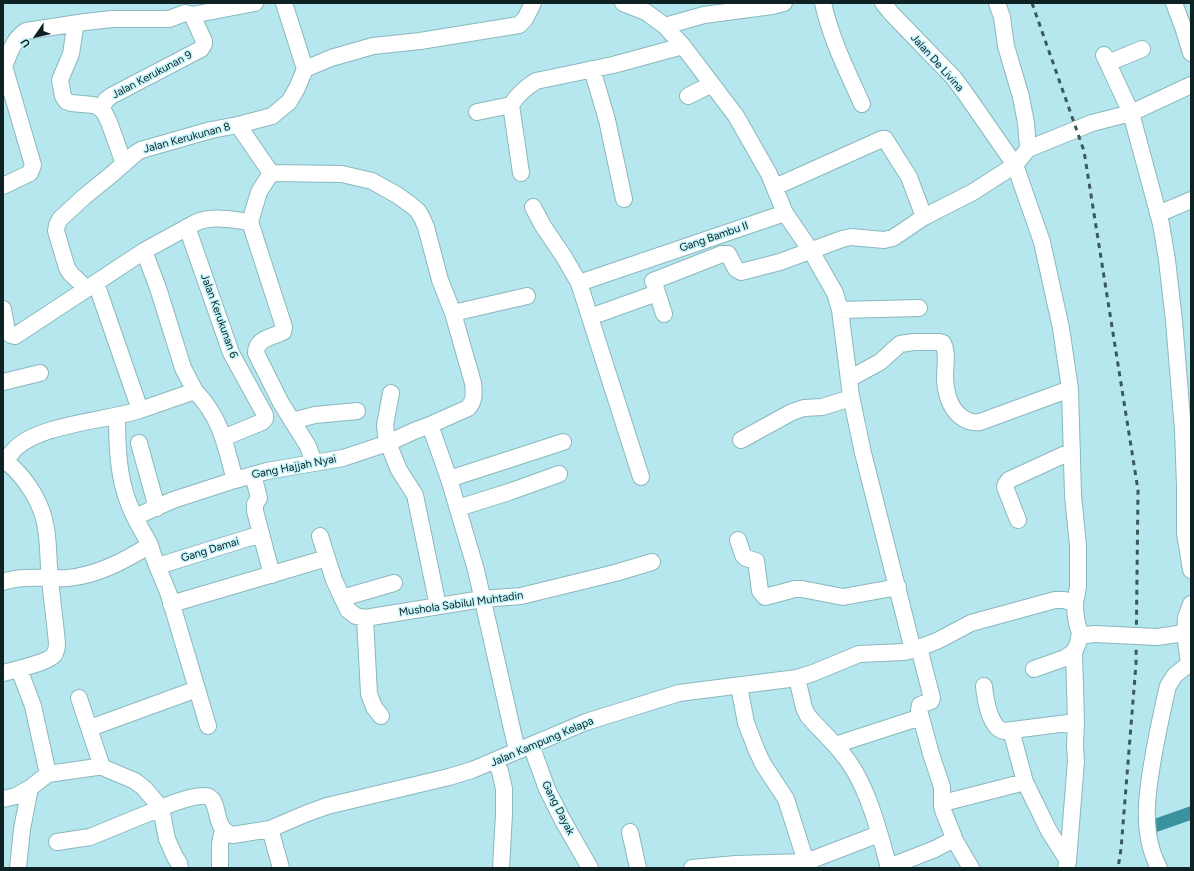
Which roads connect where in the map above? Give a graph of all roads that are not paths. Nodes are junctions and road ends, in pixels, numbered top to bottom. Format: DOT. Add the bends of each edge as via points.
graph roads {
  1 [pos="255,3"];
  2 [pos="284,3"];
  3 [pos="532,3"];
  4 [pos="784,3"];
  5 [pos="823,3"];
  6 [pos="883,3"];
  7 [pos="997,3"];
  8 [pos="1174,3"];
  9 [pos="631,4"];
  10 [pos="702,9"];
  11 [pos="192,15"];
  12 [pos="79,24"];
  13 [pos="664,26"];
  14 [pos="683,46"];
  15 [pos="1142,48"];
  16 [pos="1191,53"];
  17 [pos="305,69"];
  18 [pos="592,69"];
  19 [pos="712,84"];
  20 [pos="1191,85"];
  21 [pos="688,96"];
  22 [pos="9,104"];
  23 [pos="862,104"];
  24 [pos="511,105"];
  25 [pos="101,109"];
  26 [pos="477,112"];
  27 [pos="1131,113"];
  28 [pos="238,125"];
  29 [pos="1028,149"];
  30 [pos="124,164"];
  31 [pos="1015,165"];
  32 [pos="271,172"];
  33 [pos="521,173"];
  34 [pos="3,186"];
  35 [pos="775,187"];
  36 [pos="624,199"];
  37 [pos="1191,200"];
  38 [pos="532,207"];
  39 [pos="785,213"];
  40 [pos="1158,214"];
  41 [pos="924,217"];
  42 [pos="250,222"];
  43 [pos="187,227"];
  44 [pos="144,251"];
  45 [pos="811,251"];
  46 [pos="645,261"];
  47 [pos="579,283"];
  48 [pos="91,286"];
  49 [pos="655,287"];
  50 [pos="527,296"];
  51 [pos="919,308"];
  52 [pos="3,309"];
  53 [pos="840,310"];
  54 [pos="453,313"];
  55 [pos="664,314"];
  56 [pos="590,317"];
  57 [pos="40,373"];
  58 [pos="849,379"];
  59 [pos="3,382"];
  60 [pos="1070,389"];
  61 [pos="195,391"];
  62 [pos="390,393"];
  63 [pos="851,398"];
  64 [pos="1186,400"];
  65 [pos="140,410"];
  66 [pos="357,411"];
  67 [pos="117,416"];
  68 [pos="292,421"];
  69 [pos="430,425"];
  70 [pos="223,438"];
  71 [pos="741,440"];
  72 [pos="563,442"];
  73 [pos="139,443"];
  74 [pos="388,443"];
  75 [pos="1072,451"];
  76 [pos="5,461"];
  77 [pos="314,463"];
  78 [pos="559,474"];
  79 [pos="252,475"];
  80 [pos="640,477"];
  81 [pos="449,479"];
  82 [pos="235,480"];
  83 [pos="157,508"];
  84 [pos="458,508"];
  85 [pos="135,517"];
  86 [pos="1018,520"];
  87 [pos="1188,532"];
  88 [pos="261,534"];
  89 [pos="320,536"];
  90 [pos="738,540"];
  91 [pos="150,545"];
  92 [pos="327,558"];
  93 [pos="652,562"];
  94 [pos="158,566"];
  95 [pos="1191,570"];
  96 [pos="272,574"];
  97 [pos="50,578"];
  98 [pos="3,582"];
  99 [pos="394,583"];
  100 [pos="898,587"];
  101 [pos="342,598"];
  102 [pos="482,599"];
  103 [pos="1075,603"];
  104 [pos="171,604"];
  105 [pos="1191,604"];
  106 [pos="438,606"];
  107 [pos="365,618"];
  108 [pos="1188,633"];
  109 [pos="1088,634"];
  110 [pos="916,649"];
  111 [pos="1074,652"];
  112 [pos="1190,666"];
  113 [pos="19,669"];
  114 [pos="1034,669"];
  115 [pos="3,673"];
  116 [pos="797,678"];
  117 [pos="739,686"];
  118 [pos="984,686"];
  119 [pos="197,689"];
  120 [pos="79,698"];
  121 [pos="381,716"];
  122 [pos="921,717"];
  123 [pos="1076,722"];
  124 [pos="208,726"];
  125 [pos="90,728"];
  126 [pos="1011,730"];
  127 [pos="835,745"];
  128 [pos="525,747"];
  129 [pos="495,761"];
  130 [pos="102,767"];
  131 [pos="48,774"];
  132 [pos="1025,782"];
  133 [pos="30,788"];
  134 [pos="3,799"];
  135 [pos="943,803"];
  136 [pos="161,808"];
  137 [pos="270,829"];
  138 [pos="223,830"];
  139 [pos="630,832"];
  140 [pos="879,834"];
  141 [pos="954,840"];
  142 [pos="57,842"];
  143 [pos="1067,864"];
  144 [pos="807,865"];
  145 [pos="18,868"];
  146 [pos="180,868"];
  147 [pos="220,868"];
  148 [pos="281,868"];
  149 [pos="501,868"];
  150 [pos="590,868"];
  151 [pos="638,868"];
  152 [pos="692,868"];
  153 [pos="889,868"];
  154 [pos="971,868"];
  155 [pos="1159,868"];
  1 -- 11 [label="street"];
  2 -- 17 [label="street"];
  3 -- 17 [label="street" via="525,19 519,25 373,46 331,58"];
  4 -- 10 [label="street" via="772,6"];
  5 -- 23 [label="street" via="840,57"];
  6 -- 31 [label="street, Jalan De Livina" via="965,92"];
  7 -- 29 [label="street" via="1021,97"];
  8 -- 16 [label="street"];
  9 -- 13 [label="street"];
  10 -- 13 [label="street"];
  11 -- 12 [label="street" via="185,13 169,19 112,19"];
  11 -- 25 [label="street, Jalan Kerukunan 9" via="204,41 201,49 111,96"];
  12 -- 22 [label="street" via="26,31 19,35 4,66"];
  12 -- 25 [label="street" via="71,54 60,80 63,96 71,103 93,105"];
  13 -- 14 [label="street"];
  14 -- 18 [label="street"];
  14 -- 19 [label="street"];
  15 -- 27 [label="street" via="1106,59"];
  17 -- 28 [label="street" via="289,102 272,116"];
  18 -- 24 [label="street" via="536,81 519,93"];
  18 -- 36 [label="street" via="607,120"];
  19 -- 21 [label="street"];
  19 -- 35 [label="street" via="736,116"];
  20 -- 27 [label="street"];
  22 -- 34 [label="street" via="33,165 30,173"];
  24 -- 26 [label="street"];
  24 -- 33 [label="street"];
  25 -- 30 [label="street" via="109,122"];
  27 -- 29 [label="street" via="1084,126"];
  27 -- 40 [label="street"];
  28 -- 30 [label="street, Jalan Kerukunan 8" via="141,150"];
  28 -- 32 [label="street, Jalan Kerukunan 8"];
  29 -- 31 [label="street"];
  30 -- 48 [label="street, Jalan Kerukunan 8" via="85,196 60,219 57,225 56,231 67,268 71,274"];
  31 -- 41 [label="street" via="973,192"];
  31 -- 60 [label="street, Jalan De Livina" via="1042,242 1061,328"];
  32 -- 42 [label="street" via="259,192"];
  32 -- 54 [label="street, Gang Hajjah Nyai" via="342,174 372,181 412,204 426,227 440,280"];
  35 -- 39 [label="street"];
  35 -- 41 [label="street" via="885,139 909,177"];
  37 -- 40 [label="street"];
  38 -- 47 [label="street"];
  39 -- 45 [label="street"];
  39 -- 46 [label="street, Gang Bambu II"];
  40 -- 64 [label="street"];
  41 -- 45 [label="street" via="893,238 884,240 851,237"];
  42 -- 43 [label="street" via="211,219"];
  42 -- 68 [label="street" via="284,327 283,332 258,343 256,353"];
  43 -- 44 [label="street"];
  43 -- 70 [label="street, Jalan Kerukunan 6" via="231,353 265,415 262,422"];
  44 -- 48 [label="street"];
  44 -- 61 [label="street" via="184,368"];
  45 -- 49 [label="street" via="741,272 736,269 728,254 722,254"];
  45 -- 53 [label="street" via="831,284"];
  46 -- 47 [label="street, Gang Bambu II"];
  46 -- 49 [label="street"];
  47 -- 56 [label="street"];
  48 -- 52 [label="street" via="15,336 7,331"];
  48 -- 65 [label="street"];
  49 -- 55 [label="street"];
  49 -- 56 [label="street"];
  50 -- 54 [label="street"];
  51 -- 53 [label="street"];
  53 -- 58 [label="street"];
  54 -- 69 [label="street, Gang Hajjah Nyai" via="473,383 474,399 468,408"];
  56 -- 80 [label="street"];
  57 -- 59 [label="street"];
  58 -- 60 [label="street" via="880,362 900,344 939,342 944,343 946,348 945,378 948,399 957,413 971,423"];
  58 -- 63 [label="street"];
  60 -- 75 [label="street, Jalan De Livina"];
  61 -- 65 [label="street"];
  61 -- 70 [label="street" via="214,416"];
  62 -- 74 [label="street" via="385,425"];
  63 -- 71 [label="street" via="822,407 792,412"];
  63 -- 100 [label="street" via="866,469"];
  64 -- 87 [label="street"];
  65 -- 67 [label="street"];
  66 -- 68 [label="street" via="314,415"];
  67 -- 76 [label="street" via="52,429 18,446"];
  67 -- 85 [label="street" via="117,441 124,488"];
  68 -- 77 [label="street" via="308,446"];
  69 -- 74 [label="street, Gang Hajjah Nyai"];
  69 -- 81 [label="street, Gang Dayak"];
  70 -- 82 [label="street"];
  72 -- 81 [label="street"];
  73 -- 83 [label="street"];
  74 -- 77 [label="street, Gang Hajjah Nyai" via="343,458"];
  74 -- 106 [label="street" via="399,470 415,495"];
  75 -- 86 [label="street" via="1009,480 1006,487"];
  75 -- 103 [label="street, Jalan De Livina" via="1078,546 1078,586"];
  76 -- 97 [label="street" via="26,481 43,514"];
  77 -- 79 [label="street, Gang Hajjah Nyai"];
  78 -- 84 [label="street"];
  79 -- 82 [label="street, Gang Hajjah Nyai"];
  79 -- 88 [label="street" via="259,498 255,504 255,511"];
  81 -- 84 [label="street, Gang Dayak"];
  82 -- 83 [label="street, Gang Hajjah Nyai" via="173,500"];
  83 -- 85 [label="street, Gang Hajjah Nyai"];
  84 -- 102 [label="street, Gang Dayak"];
  85 -- 91 [label="street"];
  87 -- 95 [label="street"];
  88 -- 94 [label="street, Gang Damai"];
  88 -- 96 [label="street"];
  89 -- 92 [label="street"];
  90 -- 100 [label="street" via="743,555 756,560 760,591 764,597 802,589 843,597"];
  91 -- 94 [label="street"];
  91 -- 97 [label="street" via="104,570 84,576"];
  92 -- 96 [label="street"];
  92 -- 101 [label="street"];
  93 -- 102 [label="street, Mushola Sabilul Muhtadin" via="521,596"];
  94 -- 104 [label="street"];
  96 -- 104 [label="street"];
  97 -- 98 [label="street"];
  97 -- 113 [label="street" via="56,651 47,660"];
  99 -- 101 [label="street"];
  100 -- 110 [label="street"];
  101 -- 107 [label="street" via="348,610 356,616"];
  102 -- 106 [label="street, Mushola Sabilul Muhtadin"];
  102 -- 128 [label="street, Gang Dayak" via="515,742"];
  103 -- 109 [label="street" via="1077,627"];
  103 -- 110 [label="street, Jalan Kampung Kelapa" via="1055,600 977,620"];
  104 -- 119 [label="street"];
  105 -- 108 [label="street" via="1186,618"];
  106 -- 107 [label="street, Mushola Sabilul Muhtadin"];
  107 -- 121 [label="street" via="369,694"];
  108 -- 109 [label="street, bridge" via="1157,638"];
  108 -- 112 [label="street"];
  109 -- 111 [label="street" via="1078,643"];
  110 -- 116 [label="street, Jalan Kampung Kelapa" via="899,653 859,654"];
  110 -- 122 [label="street" via="932,698 931,701 920,705"];
  111 -- 114 [label="street"];
  111 -- 123 [label="street"];
  112 -- 155 [label="street" via="1175,675 1168,686 1149,780 1147,829 1149,844"];
  113 -- 115 [label="street"];
  113 -- 131 [label="street" via="33,706"];
  116 -- 117 [label="street, Jalan Kampung Kelapa"];
  116 -- 127 [label="street" via="808,716"];
  117 -- 128 [label="street, Jalan Kampung Kelapa" via="679,693 586,722"];
  117 -- 144 [label="street" via="746,723 756,751 786,798"];
  118 -- 126 [label="street" via="985,698 997,729"];
  119 -- 124 [label="street"];
  119 -- 125 [label="street"];
  120 -- 125 [label="street"];
  122 -- 127 [label="street"];
  122 -- 135 [label="street" via="942,786"];
  123 -- 126 [label="street"];
  123 -- 143 [label="street" via="1076,761"];
  125 -- 130 [label="street"];
  126 -- 132 [label="street"];
  127 -- 140 [label="street" via="846,757 863,786"];
  128 -- 129 [label="street, Jalan Kampung Kelapa"];
  128 -- 150 [label="street, Gang Dayak"];
  129 -- 137 [label="street, Jalan Kampung Kelapa" via="449,777 321,808"];
  129 -- 149 [label="street" via="504,789"];
  130 -- 131 [label="street"];
  130 -- 136 [label="street" via="135,780"];
  131 -- 133 [label="street"];
  132 -- 135 [label="street"];
  132 -- 143 [label="street"];
  133 -- 134 [label="street" via="16,796"];
  133 -- 145 [label="street"];
  135 -- 141 [label="street"];
  136 -- 138 [label="street" via="193,797 210,797"];
  136 -- 142 [label="street" via="90,836"];
  136 -- 146 [label="street" via="167,839"];
  137 -- 138 [label="street, Jalan Kampung Kelapa" via="233,835"];
  137 -- 148 [label="street"];
  138 -- 147 [label="street"];
  139 -- 151 [label="street"];
  140 -- 144 [label="street"];
  140 -- 153 [label="street"];
  141 -- 153 [label="street"];
  141 -- 154 [label="street"];
  144 -- 152 [label="street" via="736,864"];
}
